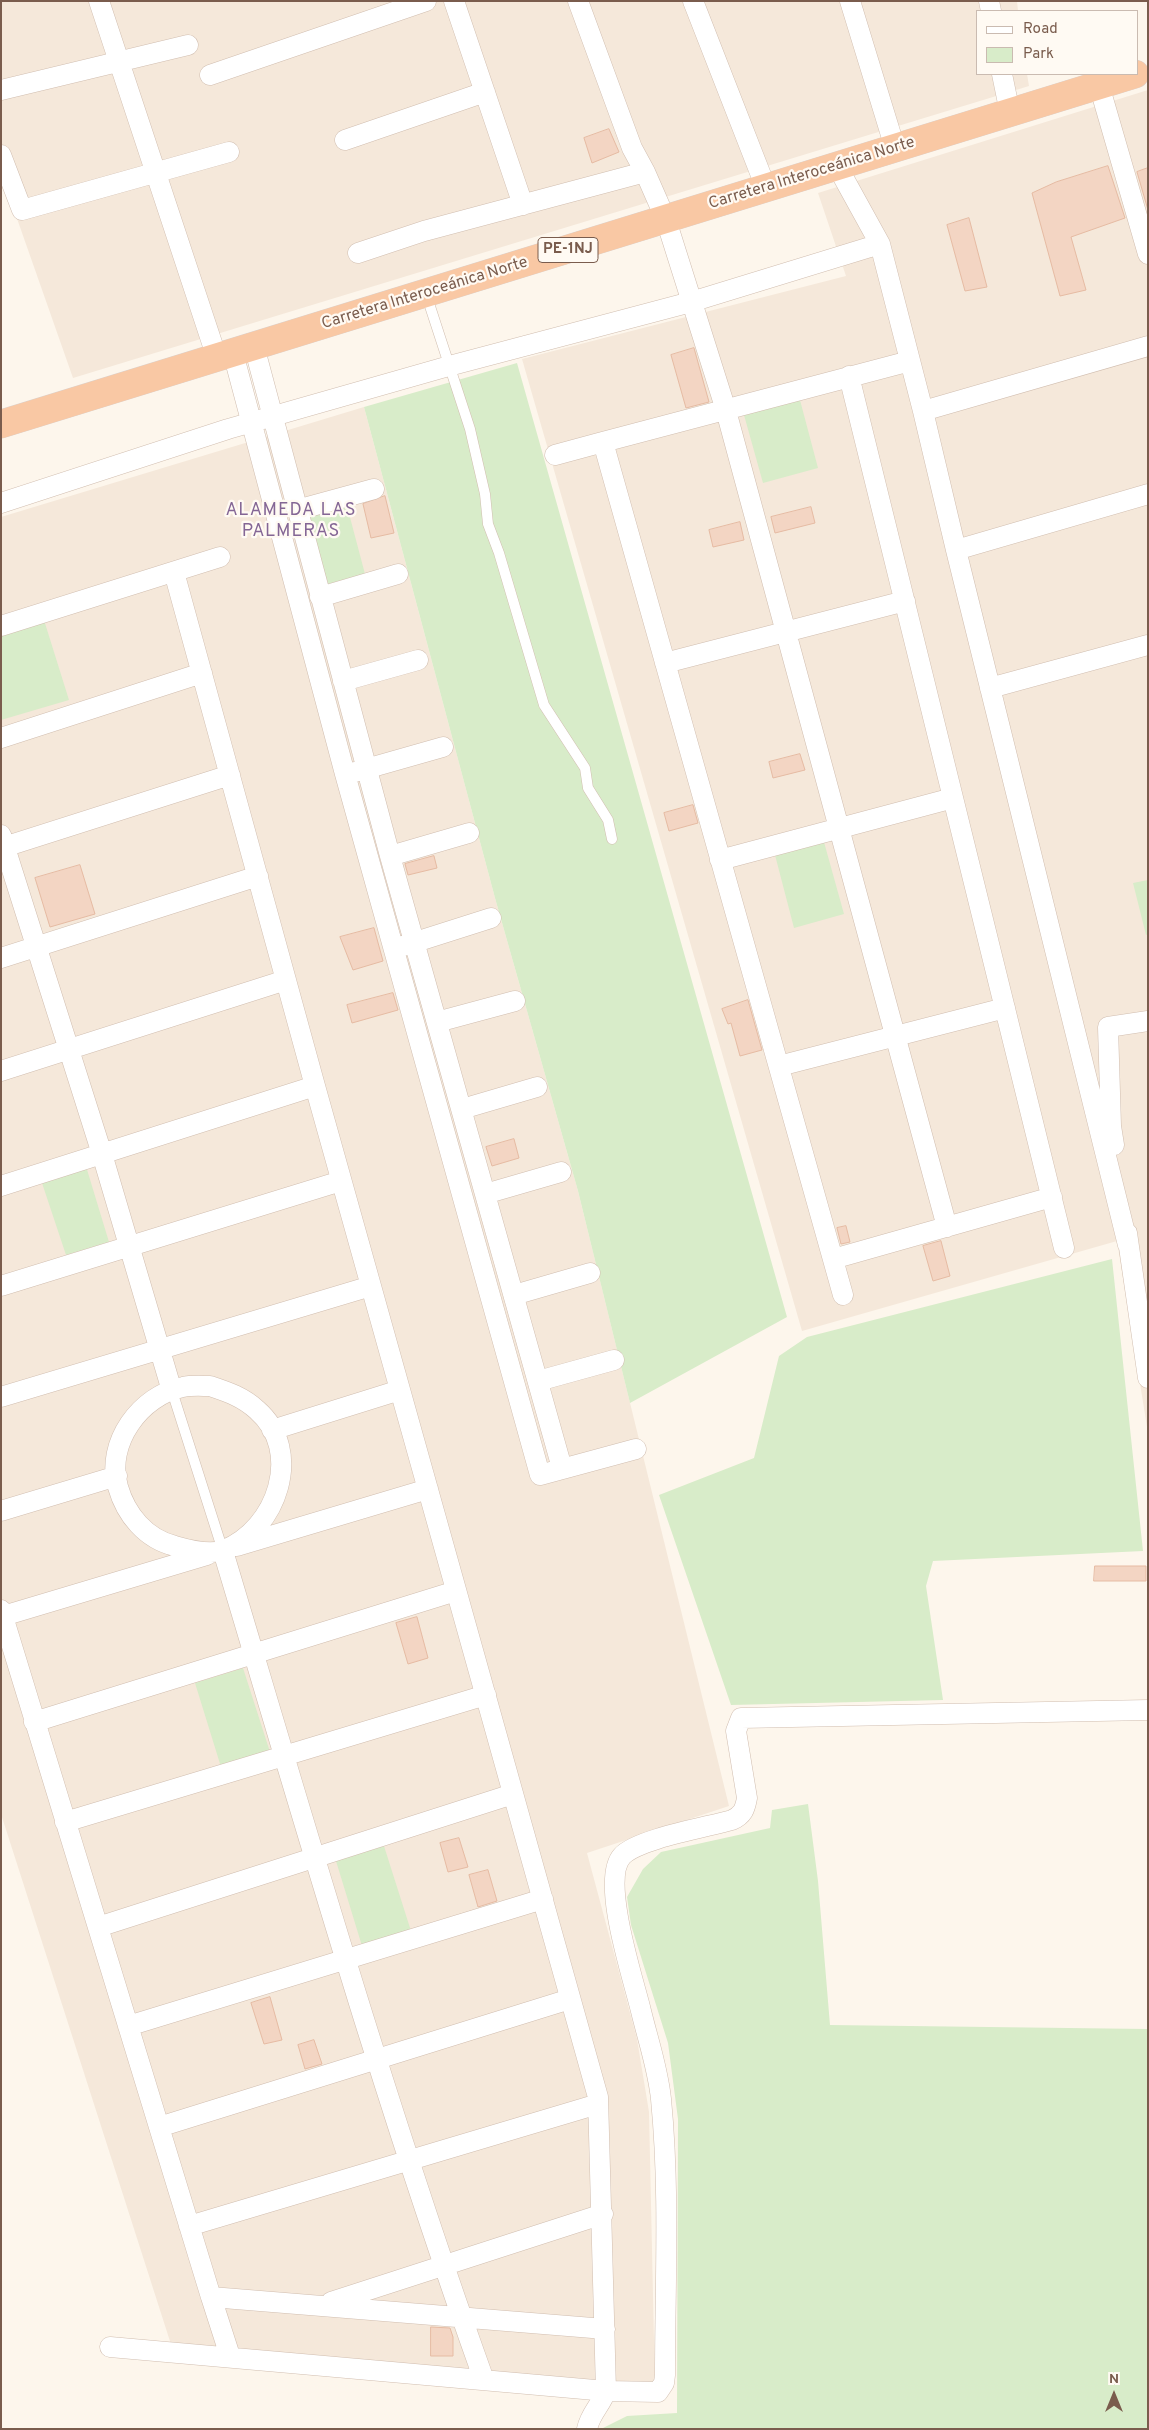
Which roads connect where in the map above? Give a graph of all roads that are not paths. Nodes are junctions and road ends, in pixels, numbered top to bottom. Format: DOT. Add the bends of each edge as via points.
graph roads {
  1 [pos="99,1"];
  2 [pos="426,1"];
  3 [pos="454,1"];
  4 [pos="578,1"];
  5 [pos="693,1"];
  6 [pos="850,1"];
  7 [pos="188,45"];
  8 [pos="120,62"];
  9 [pos="210,75"];
  10 [pos="1002,75"];
  11 [pos="1130,75"];
  12 [pos="1099,85"];
  13 [pos="1,90"];
  14 [pos="485,92"];
  15 [pos="1010,113"];
  16 [pos="345,140"];
  17 [pos="895,148"];
  18 [pos="229,152"];
  19 [pos="1,155"];
  20 [pos="837,166"];
  21 [pos="645,172"];
  22 [pos="157,174"];
  23 [pos="766,188"];
  24 [pos="523,205"];
  25 [pos="666,220"];
  26 [pos="880,244"];
  27 [pos="358,253"];
  28 [pos="1148,254"];
  29 [pos="426,293"];
  30 [pos="691,302"];
  31 [pos="1148,346"];
  32 [pos="235,352"];
  33 [pos="910,361"];
  34 [pos="449,366"];
  35 [pos="849,376"];
  36 [pos="726,409"];
  37 [pos="923,411"];
  38 [pos="272,416"];
  39 [pos="252,422"];
  40 [pos="1,424"];
  41 [pos="603,442"];
  42 [pos="555,455"];
  43 [pos="374,489"];
  44 [pos="1148,494"];
  45 [pos="1,503"];
  46 [pos="297,510"];
  47 [pos="956,550"];
  48 [pos="220,557"];
  49 [pos="174,572"];
  50 [pos="398,574"];
  51 [pos="320,597"];
  52 [pos="904,601"];
  53 [pos="1,626"];
  54 [pos="786,632"];
  55 [pos="1148,645"];
  56 [pos="418,660"];
  57 [pos="665,663"];
  58 [pos="202,673"];
  59 [pos="343,681"];
  60 [pos="990,688"];
  61 [pos="1,738"];
  62 [pos="443,747"];
  63 [pos="366,769"];
  64 [pos="345,774"];
  65 [pos="230,775"];
  66 [pos="953,798"];
  67 [pos="839,828"];
  68 [pos="468,833"];
  69 [pos="612,838"];
  70 [pos="3,843"];
  71 [pos="390,856"];
  72 [pos="720,860"];
  73 [pos="258,876"];
  74 [pos="491,918"];
  75 [pos="415,942"];
  76 [pos="37,946"];
  77 [pos="394,949"];
  78 [pos="1,958"];
  79 [pos="286,980"];
  80 [pos="515,1001"];
  81 [pos="1005,1008"];
  82 [pos="1148,1021"];
  83 [pos="437,1022"];
  84 [pos="896,1036"];
  85 [pos="69,1049"];
  86 [pos="779,1066"];
  87 [pos="1,1071"];
  88 [pos="315,1086"];
  89 [pos="537,1087"];
  90 [pos="462,1109"];
  91 [pos="102,1154"];
  92 [pos="561,1172"];
  93 [pos="342,1181"];
  94 [pos="1,1186"];
  95 [pos="485,1194"];
  96 [pos="1052,1197"];
  97 [pos="947,1227"];
  98 [pos="1128,1245"];
  99 [pos="128,1247"];
  100 [pos="1064,1248"];
  101 [pos="833,1259"];
  102 [pos="590,1273"];
  103 [pos="1,1286"];
  104 [pos="371,1286"];
  105 [pos="514,1295"];
  106 [pos="843,1295"];
  107 [pos="158,1350"];
  108 [pos="614,1360"];
  109 [pos="1148,1378"];
  110 [pos="538,1381"];
  111 [pos="400,1390"];
  112 [pos="172,1391"];
  113 [pos="1,1398"];
  114 [pos="272,1430"];
  115 [pos="636,1448"];
  116 [pos="562,1468"];
  117 [pos="117,1476"];
  118 [pos="428,1489"];
  119 [pos="1,1511"];
  120 [pos="223,1551"];
  121 [pos="456,1591"];
  122 [pos="2,1613"];
  123 [pos="254,1654"];
  124 [pos="486,1695"];
  125 [pos="1148,1710"];
  126 [pos="34,1722"];
  127 [pos="284,1756"];
  128 [pos="513,1794"];
  129 [pos="65,1822"];
  130 [pos="315,1858"];
  131 [pos="543,1899"];
  132 [pos="98,1927"];
  133 [pos="345,1960"];
  134 [pos="570,1999"];
  135 [pos="128,2026"];
  136 [pos="378,2060"];
  137 [pos="598,2104"];
  138 [pos="159,2127"];
  139 [pos="410,2161"];
  140 [pos="602,2214"];
  141 [pos="189,2226"];
  142 [pos="443,2266"];
  143 [pos="211,2296"];
  144 [pos="322,2305"];
  145 [pos="461,2317"];
  146 [pos="605,2329"];
  147 [pos="110,2347"];
  148 [pos="230,2356"];
  149 [pos="484,2380"];
  150 [pos="606,2391"];
  151 [pos="586,2429"];
  1 -- 8 [label="street"];
  2 -- 9 [label="street"];
  3 -- 14 [label="street"];
  4 -- 21 [label="street" via="632,148"];
  5 -- 23 [label="street"];
  6 -- 17 [label="street"];
  7 -- 8 [label="street"];
  8 -- 13 [label="street"];
  8 -- 22 [label="street"];
  10 -- 15 [label="street"];
  11 -- 12 [label="highway, Carretera Interoceánica Norte / PE-1NJ"];
  12 -- 15 [label="highway, Carretera Interoceánica Norte / PE-1NJ"];
  12 -- 28 [label="street"];
  14 -- 16 [label="street"];
  14 -- 24 [label="street"];
  15 -- 17 [label="highway, Carretera Interoceánica Norte / PE-1NJ"];
  17 -- 20 [label="highway, Carretera Interoceánica Norte / PE-1NJ"];
  18 -- 22 [label="street"];
  19 -- 22 [label="street" via="22,210"];
  20 -- 23 [label="highway, Carretera Interoceánica Norte / PE-1NJ"];
  20 -- 26 [label="street"];
  21 -- 24 [label="street"];
  21 -- 25 [label="street"];
  22 -- 32 [label="street"];
  23 -- 25 [label="highway, Carretera Interoceánica Norte / PE-1NJ"];
  24 -- 27 [label="street" via="424,231"];
  25 -- 29 [label="highway, Carretera Interoceánica Norte / PE-1NJ"];
  25 -- 30 [label="street"];
  26 -- 30 [label="street"];
  26 -- 33 [label="street"];
  29 -- 32 [label="highway, Carretera Interoceánica Norte / PE-1NJ"];
  29 -- 34 [label="lane"];
  30 -- 34 [label="street"];
  30 -- 36 [label="street"];
  31 -- 37 [label="street"];
  32 -- 38 [label="street"];
  32 -- 39 [label="street"];
  32 -- 40 [label="highway, Carretera Interoceánica Norte / PE-1NJ"];
  33 -- 35 [label="street"];
  33 -- 37 [label="street"];
  34 -- 38 [label="street"];
  34 -- 69 [label="lane" via="470,429 485,494 488,524 544,705 584,768 588,788 608,820"];
  35 -- 36 [label="street"];
  35 -- 52 [label="street"];
  36 -- 41 [label="street"];
  36 -- 54 [label="street"];
  37 -- 47 [label="street"];
  38 -- 39 [label="street"];
  38 -- 46 [label="street"];
  39 -- 45 [label="street"];
  39 -- 64 [label="street"];
  41 -- 42 [label="street"];
  41 -- 57 [label="street"];
  43 -- 46 [label="street"];
  44 -- 47 [label="street"];
  46 -- 51 [label="street"];
  47 -- 60 [label="street"];
  48 -- 49 [label="street"];
  49 -- 53 [label="street"];
  49 -- 58 [label="street"];
  50 -- 51 [label="street"];
  51 -- 59 [label="street"];
  52 -- 54 [label="street"];
  52 -- 66 [label="street"];
  54 -- 57 [label="street"];
  54 -- 67 [label="street"];
  55 -- 60 [label="street"];
  56 -- 59 [label="street"];
  57 -- 72 [label="street"];
  58 -- 61 [label="street"];
  58 -- 65 [label="street"];
  59 -- 63 [label="street"];
  60 -- 98 [label="street"];
  62 -- 63 [label="street"];
  63 -- 64 [label="street"];
  63 -- 71 [label="street"];
  64 -- 77 [label="street"];
  65 -- 70 [label="street"];
  65 -- 73 [label="street"];
  66 -- 67 [label="street"];
  66 -- 81 [label="street"];
  67 -- 72 [label="street"];
  67 -- 84 [label="street"];
  68 -- 71 [label="street"];
  70 -- 76 [label="street"];
  71 -- 75 [label="street"];
  72 -- 86 [label="street"];
  73 -- 76 [label="street"];
  73 -- 79 [label="street"];
  74 -- 75 [label="street"];
  75 -- 77 [label="street"];
  75 -- 83 [label="street"];
  76 -- 78 [label="street"];
  76 -- 85 [label="street"];
  77 -- 116 [label="street" via="540,1475"];
  79 -- 85 [label="street"];
  79 -- 88 [label="street"];
  80 -- 83 [label="street"];
  81 -- 84 [label="street"];
  81 -- 96 [label="street"];
  82 -- 98 [label="street" via="1108,1026 1111,1126"];
  83 -- 90 [label="street"];
  84 -- 86 [label="street"];
  84 -- 97 [label="street"];
  85 -- 87 [label="street"];
  85 -- 91 [label="street"];
  86 -- 101 [label="street"];
  88 -- 91 [label="street"];
  88 -- 93 [label="street"];
  89 -- 90 [label="street"];
  90 -- 95 [label="street"];
  91 -- 94 [label="street"];
  91 -- 99 [label="street"];
  92 -- 95 [label="street"];
  93 -- 99 [label="street"];
  93 -- 104 [label="street"];
  95 -- 105 [label="street"];
  96 -- 97 [label="street"];
  96 -- 100 [label="street"];
  97 -- 101 [label="street"];
  98 -- 109 [label="street"];
  99 -- 103 [label="street"];
  99 -- 107 [label="street"];
  101 -- 106 [label="street"];
  102 -- 105 [label="street"];
  104 -- 107 [label="street"];
  104 -- 111 [label="street"];
  105 -- 110 [label="street"];
  107 -- 112 [label="street"];
  107 -- 113 [label="street"];
  108 -- 110 [label="street"];
  110 -- 116 [label="street"];
  111 -- 114 [label="street"];
  111 -- 118 [label="street"];
  112 -- 114 [label="street" via="210,1386 235,1394 258,1410"];
  112 -- 117 [label="street" via="159,1396 138,1412 123,1433 116,1459"];
  112 -- 120 [label="lane"];
  114 -- 120 [label="street" via="282,1461 279,1490 267,1516 247,1536"];
  115 -- 116 [label="street"];
  117 -- 119 [label="street"];
  117 -- 120 [label="street" via="126,1509 143,1529 165,1544 192,1551"];
  118 -- 120 [label="street"];
  118 -- 121 [label="street"];
  120 -- 122 [label="street"];
  120 -- 123 [label="street"];
  121 -- 123 [label="street"];
  121 -- 124 [label="street"];
  122 -- 126 [label="street"];
  123 -- 126 [label="street"];
  123 -- 127 [label="street"];
  124 -- 127 [label="street"];
  124 -- 128 [label="street"];
  125 -- 150 [label="street" via="741,1718 736,1730 747,1798 741,1816 634,1847 620,1857 616,1876 618,1926 661,2098 666,2203 665,2376 658,2392"];
  126 -- 129 [label="street"];
  127 -- 129 [label="street"];
  127 -- 130 [label="street"];
  128 -- 130 [label="street"];
  128 -- 131 [label="street"];
  129 -- 132 [label="street"];
  130 -- 132 [label="street"];
  130 -- 133 [label="street"];
  131 -- 133 [label="street"];
  131 -- 134 [label="street"];
  132 -- 135 [label="street"];
  133 -- 135 [label="street"];
  133 -- 136 [label="street"];
  134 -- 136 [label="street"];
  134 -- 137 [label="street"];
  135 -- 138 [label="street"];
  136 -- 138 [label="street"];
  136 -- 139 [label="street"];
  137 -- 139 [label="street"];
  137 -- 140 [label="street"];
  138 -- 141 [label="street"];
  139 -- 141 [label="street"];
  139 -- 142 [label="street"];
  140 -- 142 [label="street"];
  140 -- 146 [label="street"];
  141 -- 143 [label="street"];
  142 -- 144 [label="street"];
  142 -- 145 [label="street"];
  143 -- 144 [label="street"];
  143 -- 148 [label="street"];
  144 -- 145 [label="street"];
  145 -- 146 [label="street"];
  145 -- 149 [label="street"];
  146 -- 150 [label="street"];
  147 -- 148 [label="street"];
  148 -- 149 [label="street"];
  149 -- 150 [label="street"];
  150 -- 151 [label="street"];
}
